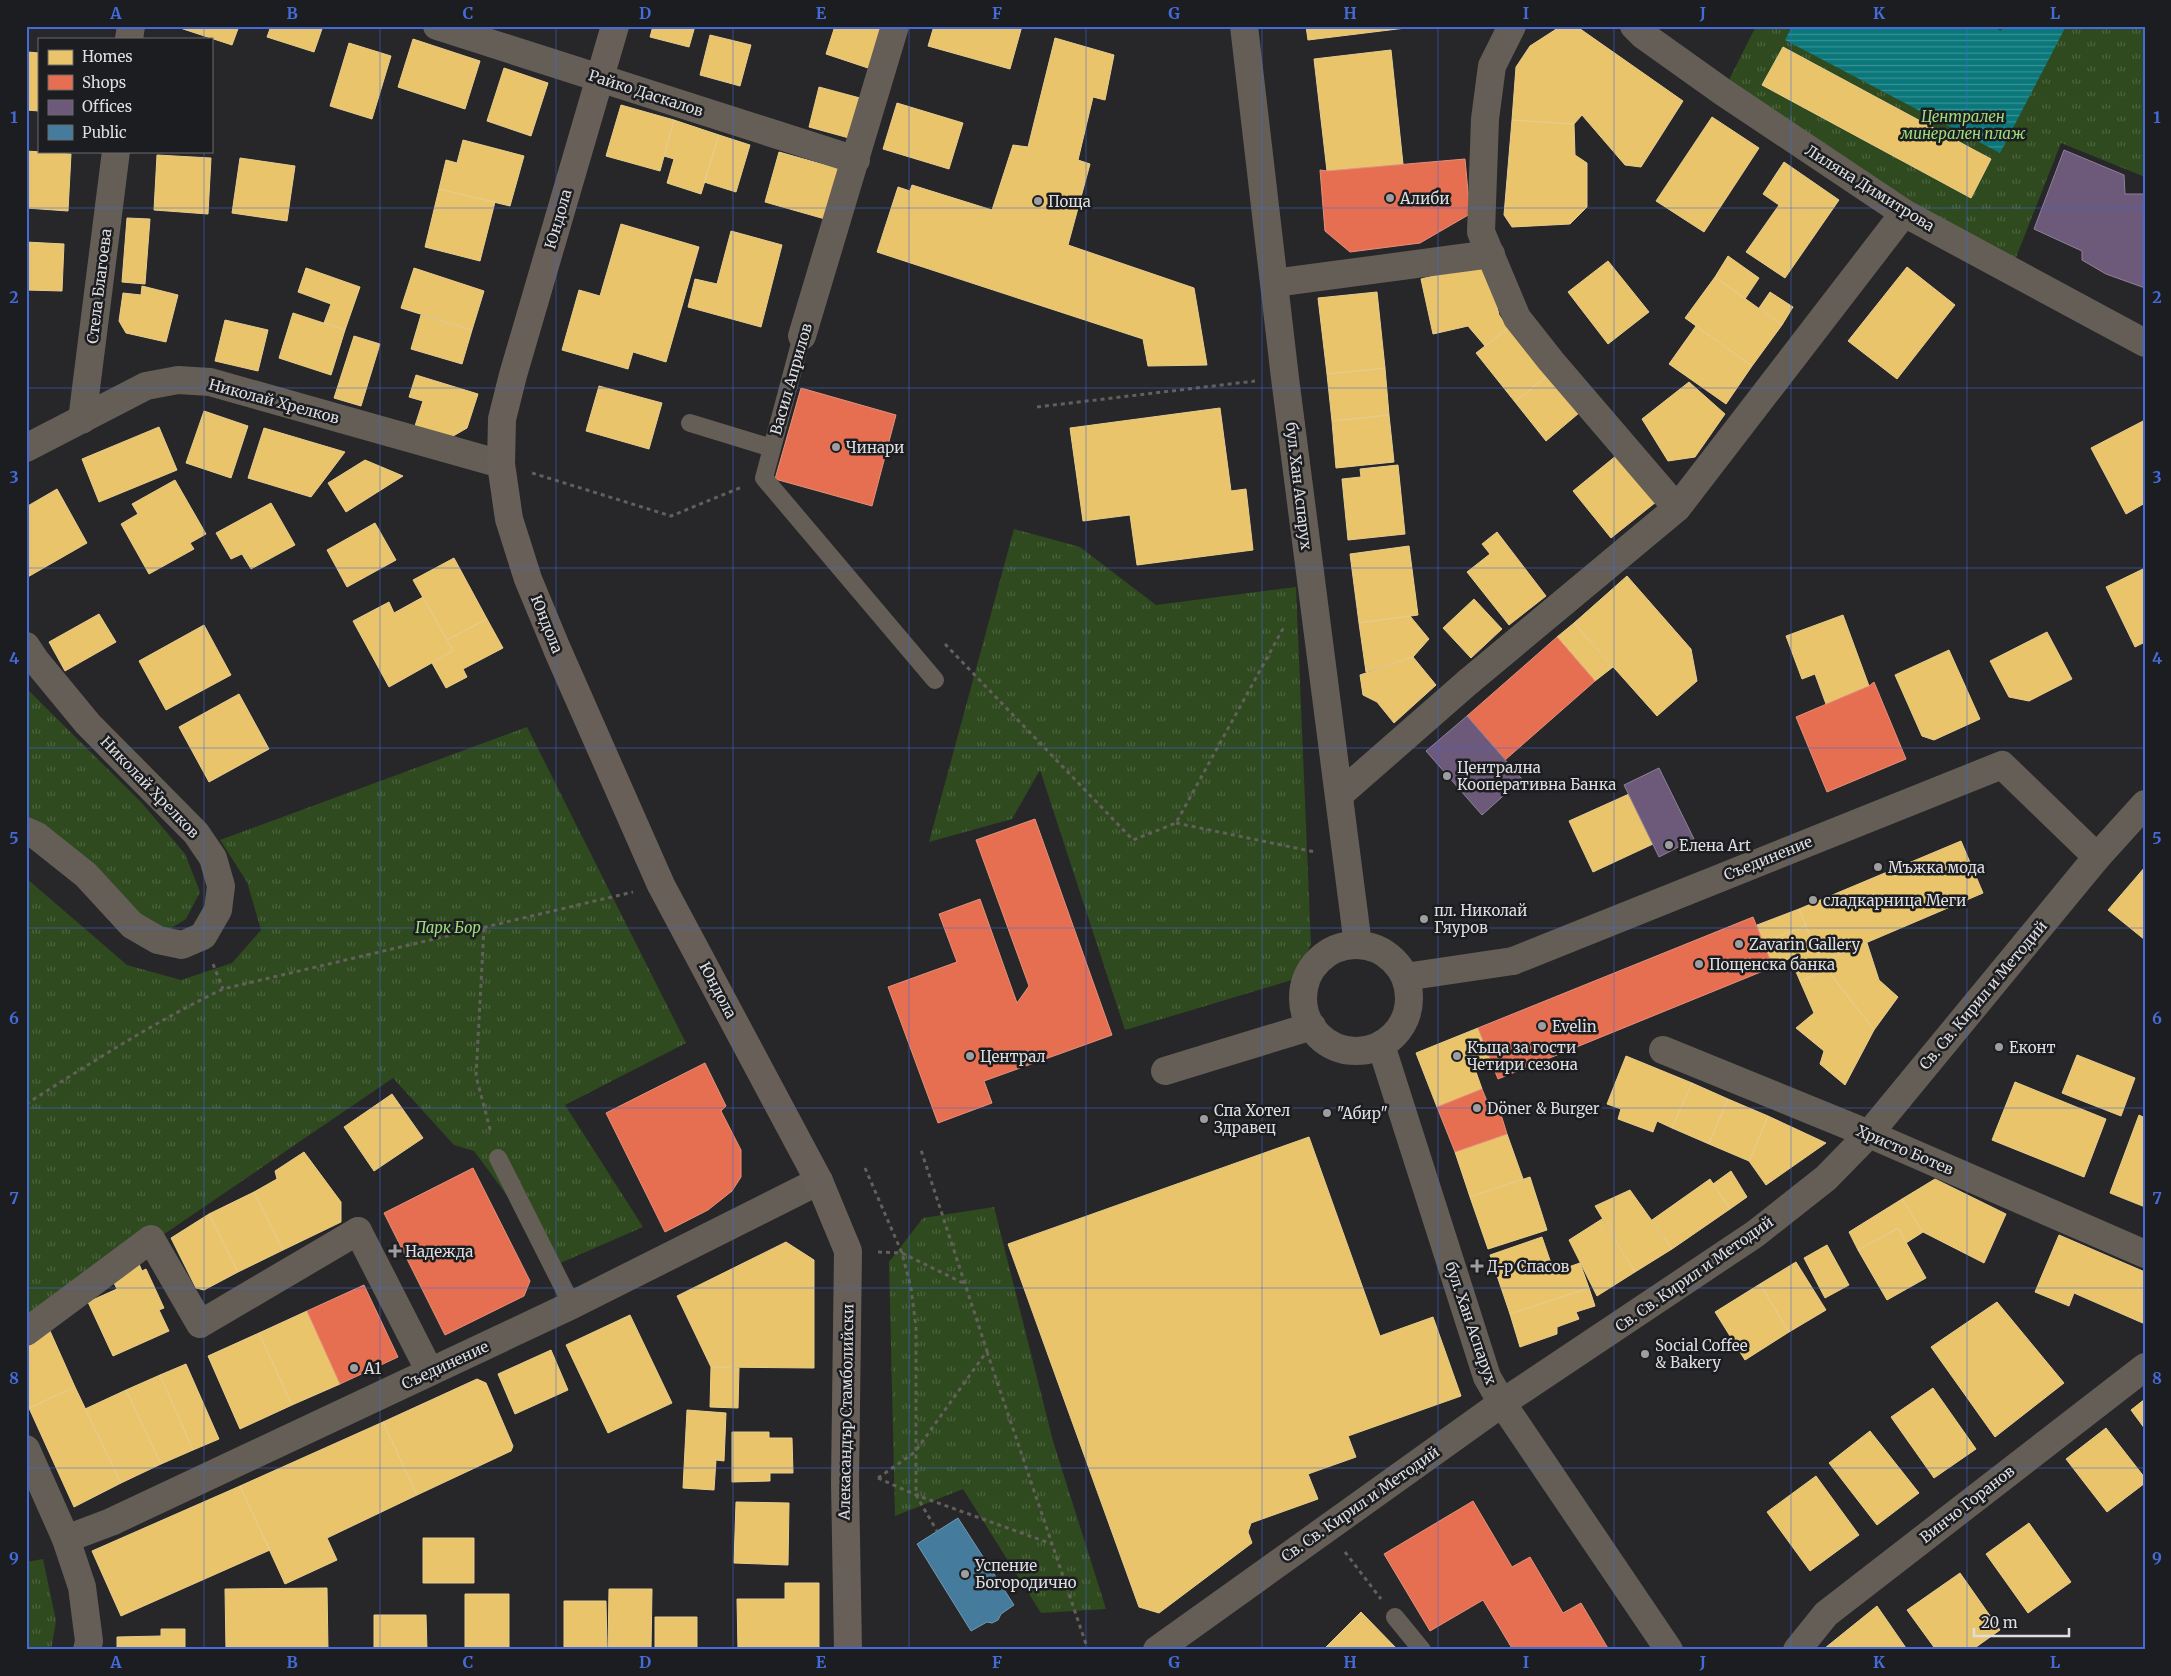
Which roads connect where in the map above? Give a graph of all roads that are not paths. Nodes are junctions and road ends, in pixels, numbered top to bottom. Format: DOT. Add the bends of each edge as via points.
graph roads {
  1 [pos="437,26"];
  2 [pos="615,26"];
  3 [pos="895,26"];
  4 [pos="1244,26"];
  5 [pos="1512,26"];
  6 [pos="1634,26"];
  7 [pos="600,78"];
  8 [pos="116,152"];
  9 [pos="856,160"];
  10 [pos="1904,213"];
  11 [pos="1491,254"];
  12 [pos="1274,283"];
  13 [pos="802,336"];
  14 [pos="2145,343"];
  15 [pos="82,420"];
  16 [pos="690,423"];
  17 [pos="26,448"];
  18 [pos="772,448"];
  19 [pos="501,464"];
  20 [pos="1677,508"];
  21 [pos="26,646"];
  22 [pos="935,680"];
  23 [pos="1339,795"];
  24 [pos="2145,804"];
  25 [pos="26,831"];
  26 [pos="2097,858"];
  27 [pos="1358,945"];
  28 [pos="1405,977"];
  29 [pos="1312,1026"];
  30 [pos="1381,1045"];
  31 [pos="1663,1050"];
  32 [pos="1165,1071"];
  33 [pos="1868,1134"];
  34 [pos="498,1158"];
  35 [pos="819,1180"];
  36 [pos="2145,1254"];
  37 [pos="572,1304"];
  38 [pos="26,1332"];
  39 [pos="2145,1367"];
  40 [pos="430,1372"];
  41 [pos="1502,1403"];
  42 [pos="26,1450"];
  43 [pos="66,1539"];
  44 [pos="1395,1617"];
  45 [pos="87,1650"];
  46 [pos="848,1650"];
  47 [pos="1157,1650"];
  48 [pos="1422,1650"];
  49 [pos="1669,1650"];
  50 [pos="1797,1650"];
  1 -- 7 [label="street, Райко Даскалов"];
  2 -- 7 [label="main road, Юндола"];
  3 -- 9 [label="street, Васил Априлов"];
  4 -- 12 [label="street, бул. Хан Аспарух"];
  5 -- 11 [label="street" via="1492,66 1485,119 1481,232"];
  6 -- 10 [label="street, Лиляна Димитрова" via="1723,92"];
  7 -- 9 [label="street, Райко Даскалов"];
  7 -- 19 [label="main road, Юндола" via="512,375 502,419"];
  8 -- 15 [label="street, Стела Благоева"];
  9 -- 13 [label="street, Васил Априлов"];
  10 -- 14 [label="street, Лиляна Димитрова"];
  10 -- 20 [label="street"];
  11 -- 12 [label="street"];
  11 -- 20 [label="street" via="1517,318"];
  12 -- 23 [label="street, бул. Хан Аспарух"];
  13 -- 18 [label="lane, Васил Априлов"];
  15 -- 17 [label="street, Николай Хрелков"];
  15 -- 19 [label="street, Николай Хрелков" via="146,386 178,380 210,382"];
  16 -- 18 [label="lane"];
  18 -- 22 [label="lane, Васил Априлов" via="764,478"];
  19 -- 35 [label="main road, Юндола" via="509,520 560,658 661,885"];
  20 -- 23 [label="street" via="1468,682"];
  21 -- 25 [label="street, Николай Хрелков" via="88,724 196,833 213,858 221,886 218,910 203,936 182,945 158,940 132,925 86,875"];
  23 -- 27 [label="street, бул. Хан Аспарух"];
  24 -- 26 [label="street, Св. Св. Кирил и Методий"];
  26 -- 28 [label="street, Съединение" via="2002,765 1513,961"];
  26 -- 33 [label="street, Св. Св. Кирил и Методий"];
  27 -- 28 [label="street" via="1386,954"];
  27 -- 29 [label="street" via="1342,947 1327,954 1307,978 1305,1011"];
  28 -- 30 [label="street" via="1409,992 1403,1023"];
  29 -- 30 [label="street" via="1322,1038 1349,1051"];
  29 -- 32 [label="street"];
  30 -- 41 [label="street, бул. Хан Аспарух" via="1486,1377"];
  31 -- 33 [label="street, Христо Ботев"];
  33 -- 36 [label="street, Христо Ботев"];
  33 -- 41 [label="street, Св. Св. Кирил и Методий" via="1826,1178 1755,1234"];
  34 -- 37 [label="lane"];
  35 -- 37 [label="street, Съединение"];
  35 -- 46 [label="main road, Алекасандър Стамболийски" via="848,1252 845,1482"];
  37 -- 40 [label="street, Съединение"];
  38 -- 40 [label="street" via="151,1239 200,1324 358,1232"];
  39 -- 50 [label="street, Винчо Горанов" via="1826,1614"];
  40 -- 43 [label="street, Съединение" via="112,1522"];
  41 -- 47 [label="street, Св. Св. Кирил и Методий"];
  41 -- 49 [label="street, бул. Хан Аспарух"];
  42 -- 43 [label="street"];
  43 -- 45 [label="street" via="82,1586 89,1642"];
  44 -- 48 [label="lane"];
}
